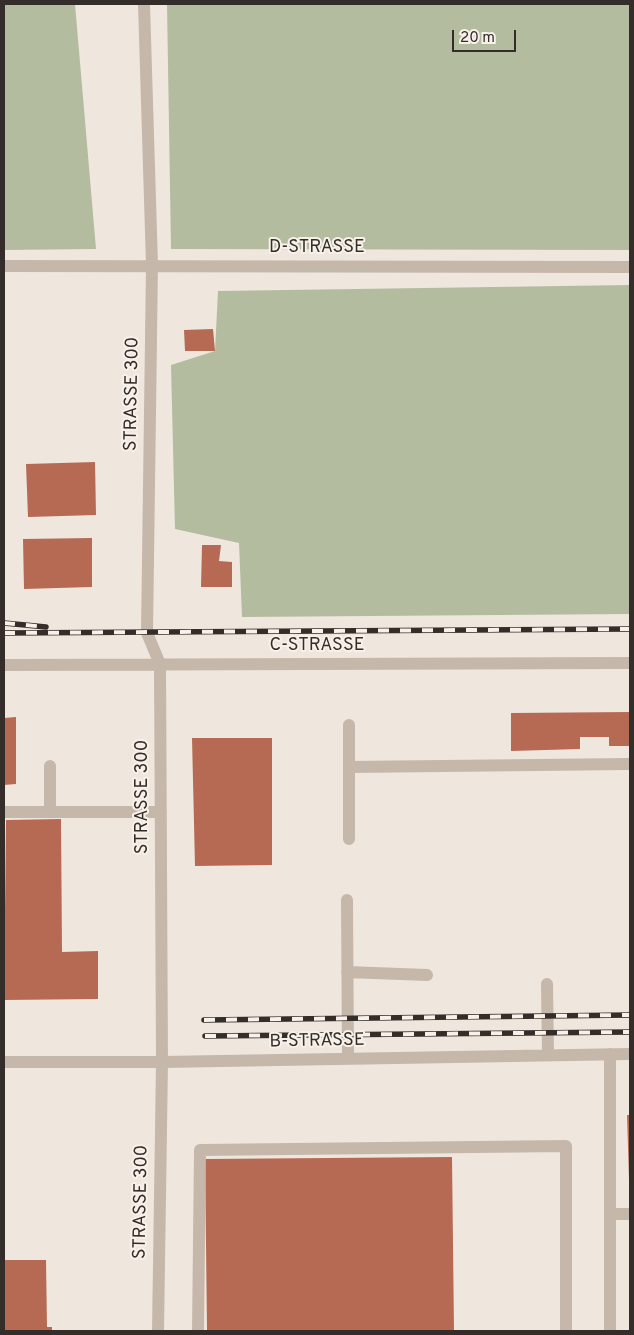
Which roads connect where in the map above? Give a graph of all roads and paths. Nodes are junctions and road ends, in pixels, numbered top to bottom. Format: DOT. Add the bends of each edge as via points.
graph roads {
  1 [pos="144,4"];
  2 [pos="152,265"];
  3 [pos="4,266"];
  4 [pos="630,267"];
  5 [pos="630,663"];
  6 [pos="160,664"];
  7 [pos="4,665"];
  8 [pos="349,725"];
  9 [pos="630,764"];
  10 [pos="50,766"];
  11 [pos="349,767"];
  12 [pos="4,812"];
  13 [pos="50,812"];
  14 [pos="160,812"];
  15 [pos="349,839"];
  16 [pos="347,900"];
  17 [pos="347,972"];
  18 [pos="427,974"];
  19 [pos="547,984"];
  20 [pos="610,1054"];
  21 [pos="630,1054"];
  22 [pos="548,1055"];
  23 [pos="348,1059"];
  24 [pos="4,1062"];
  25 [pos="162,1062"];
  26 [pos="610,1214"];
  27 [pos="630,1214"];
  28 [pos="158,1331"];
  29 [pos="198,1331"];
  30 [pos="566,1331"];
  31 [pos="610,1331"];
  1 -- 2 [label="lane, STRASSE 300"];
  2 -- 3 [label="lane, D-STRASSE"];
  2 -- 4 [label="lane, D-STRASSE"];
  2 -- 6 [label="lane, STRASSE 300" via="147,633"];
  5 -- 6 [label="lane, C-STRASSE"];
  6 -- 7 [label="lane, C-STRASSE"];
  6 -- 14 [label="lane, STRASSE 300"];
  8 -- 11 [label="lane"];
  9 -- 11 [label="lane"];
  10 -- 13 [label="lane"];
  11 -- 15 [label="lane"];
  12 -- 13 [label="lane"];
  13 -- 14 [label="lane"];
  14 -- 25 [label="lane, STRASSE 300"];
  16 -- 17 [label="lane"];
  17 -- 18 [label="lane"];
  17 -- 23 [label="lane"];
  19 -- 22 [label="lane"];
  20 -- 21 [label="lane, B-STRASSE"];
  20 -- 22 [label="lane, B-STRASSE"];
  20 -- 26 [label="lane"];
  22 -- 23 [label="lane, B-STRASSE"];
  23 -- 25 [label="lane, B-STRASSE"];
  24 -- 25 [label="lane, B-STRASSE"];
  25 -- 28 [label="lane, STRASSE 300"];
  26 -- 27 [label="lane"];
  26 -- 31 [label="lane"];
  29 -- 30 [label="lane" via="200,1150 566,1146"];
}
